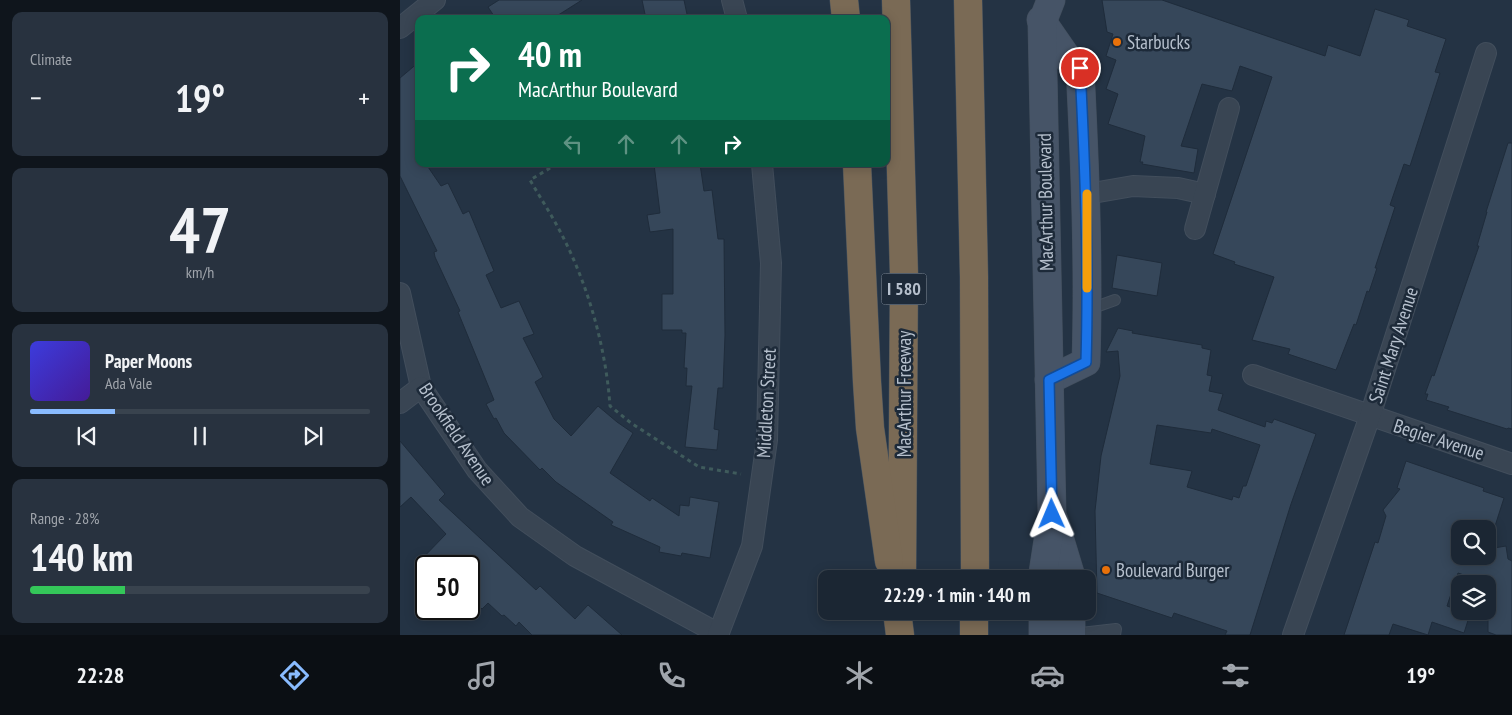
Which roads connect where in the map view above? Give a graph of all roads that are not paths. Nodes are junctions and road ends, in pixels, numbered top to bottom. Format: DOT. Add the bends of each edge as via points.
graph roads {
  1 [pos="435,0"];
  2 [pos="732,0"];
  3 [pos="844,0"];
  4 [pos="896,0"];
  5 [pos="968,0"];
  6 [pos="1042,8"];
  7 [pos="416,15"];
  8 [pos="736,15"];
  9 [pos="846,15"];
  10 [pos="415,16"];
  11 [pos="400,28"];
  12 [pos="1486,53"];
  13 [pos="1229,108"];
  14 [pos="762,167"];
  15 [pos="857,167"];
  16 [pos="1086,194"];
  17 [pos="1205,194"];
  18 [pos="1195,229"];
  19 [pos="400,293"];
  20 [pos="1115,300"];
  21 [pos="1088,310"];
  22 [pos="1253,375"];
  23 [pos="1049,380"];
  24 [pos="421,387"];
  25 [pos="400,403"];
  26 [pos="1370,416"];
  27 [pos="1512,464"];
  28 [pos="1052,514"];
  29 [pos="891,570"];
  30 [pos="902,570"];
  31 [pos="974,570"];
  32 [pos="1043,570"];
  33 [pos="1069,570"];
  34 [pos="898,620"];
  35 [pos="902,620"];
  36 [pos="974,620"];
  37 [pos="1043,620"];
  38 [pos="1071,620"];
  39 [pos="718,635"];
  40 [pos="901,635"];
  41 [pos="974,635"];
  42 [pos="1043,635"];
  43 [pos="1071,635"];
  44 [pos="1115,635"];
  45 [pos="1293,635"];
  1 -- 7 [label="street"];
  2 -- 8 [label="street"];
  3 -- 9 [label="highway"];
  4 -- 30 [label="highway, MacArthur Freeway / I 580" via="904,275"];
  5 -- 31 [label="highway" via="974,277"];
  6 -- 16 [label="main road, MacArthur Boulevard" via="1068,59 1080,68"];
  6 -- 23 [label="main road, MacArthur Boulevard"];
  10 -- 11 [label="street"];
  12 -- 26 [label="street, Saint Mary Avenue"];
  13 -- 17 [label="street"];
  14 -- 39 [label="street, Middleton Street" via="771,263 767,440 752,546"];
  15 -- 29 [label="highway" via="870,428"];
  16 -- 17 [label="street" via="1132,186 1178,188"];
  16 -- 21 [label="main road, MacArthur Boulevard"];
  17 -- 18 [label="street"];
  19 -- 24 [label="street, Brookfield Avenue"];
  20 -- 21 [label="lane"];
  21 -- 23 [label="main road, MacArthur Boulevard" via="1086,362"];
  22 -- 26 [label="street, Begier Avenue"];
  23 -- 28 [label="main road, MacArthur Boulevard"];
  24 -- 25 [label="street"];
  24 -- 39 [label="street, Brookfield Avenue" via="477,470 520,517 575,556"];
  26 -- 27 [label="street, Begier Avenue"];
  26 -- 45 [label="street, Saint Mary Avenue"];
  28 -- 32 [label="main road, MacArthur Boulevard"];
  28 -- 33 [label="main road, MacArthur Boulevard"];
  34 -- 40 [label="highway"];
  35 -- 40 [label="highway"];
  36 -- 41 [label="highway"];
  37 -- 42 [label="main road"];
  38 -- 43 [label="main road"];
  43 -- 44 [label="lane" via="1116,629"];
}
